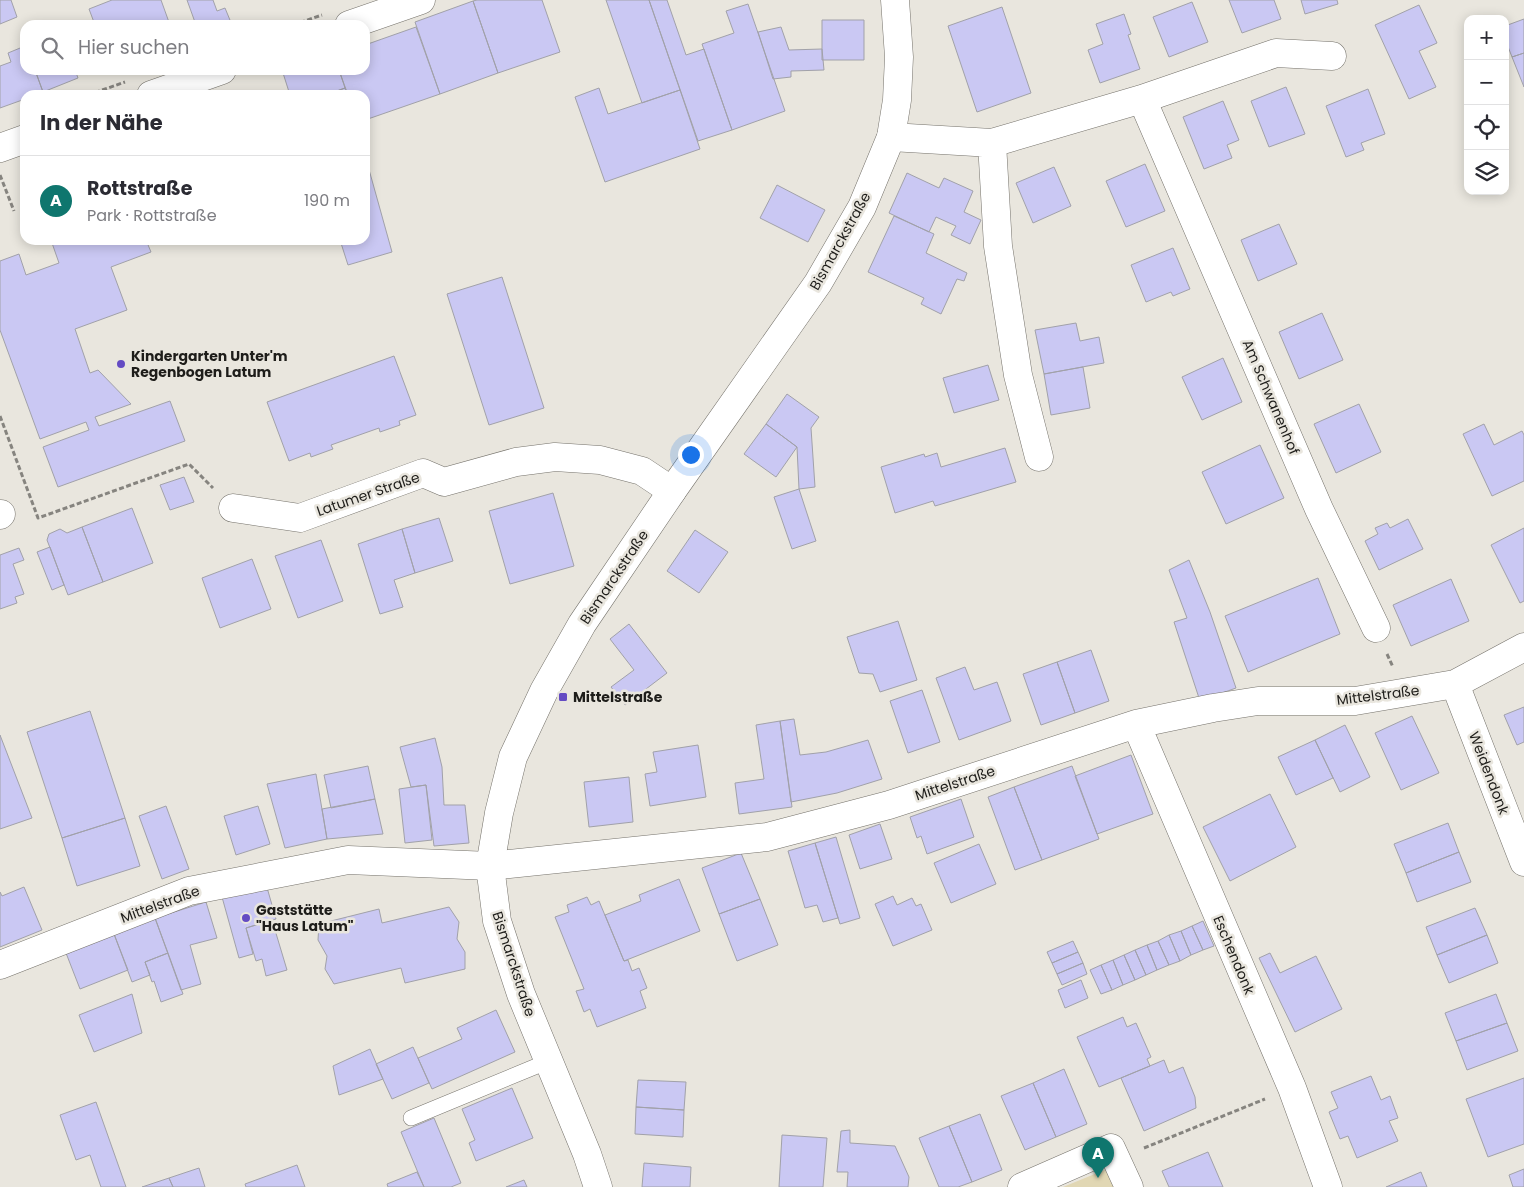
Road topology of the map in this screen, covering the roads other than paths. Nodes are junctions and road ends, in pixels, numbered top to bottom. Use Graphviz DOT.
graph roads {
  1 [pos="421,0"];
  2 [pos="895,0"];
  3 [pos="363,20"];
  4 [pos="1332,56"];
  5 [pos="208,75"];
  6 [pos="165,90"];
  7 [pos="1142,99"];
  8 [pos="891,137"];
  9 [pos="20,142"];
  10 [pos="992,143"];
  11 [pos="0,148"];
  12 [pos="1039,457"];
  13 [pos="672,491"];
  14 [pos="233,508"];
  15 [pos="1376,628"];
  16 [pos="1524,647"];
  17 [pos="1455,684"];
  18 [pos="1136,724"];
  19 [pos="1524,862"];
  20 [pos="490,866"];
  21 [pos="0,965"];
  22 [pos="549,1061"];
  23 [pos="411,1118"];
  24 [pos="598,1187"];
  25 [pos="1022,1187"];
  26 [pos="1128,1187"];
  27 [pos="1328,1187"];
  1 -- 3 [label="street"];
  2 -- 8 [label="street, Bismarckstraße"];
  4 -- 7 [label="street"];
  5 -- 6 [label="street"];
  7 -- 10 [label="street"];
  7 -- 15 [label="street, Am Schwanenhof"];
  8 -- 10 [label="street"];
  8 -- 13 [label="street, Bismarckstraße"];
  9 -- 11 [label="street"];
  10 -- 12 [label="street"];
  13 -- 14 [label="street, Latumer Straße"];
  13 -- 20 [label="street, Bismarckstraße"];
  16 -- 17 [label="street, Mittelstraße"];
  17 -- 18 [label="street, Mittelstraße"];
  17 -- 19 [label="street, Weidendonk"];
  18 -- 20 [label="street, Mittelstraße"];
  18 -- 27 [label="street, Eschendonk"];
  20 -- 21 [label="street, Mittelstraße"];
  20 -- 22 [label="street, Bismarckstraße"];
  22 -- 23 [label="lane"];
  22 -- 24 [label="street, Bismarckstraße"];
  25 -- 26 [label="street"];
}
